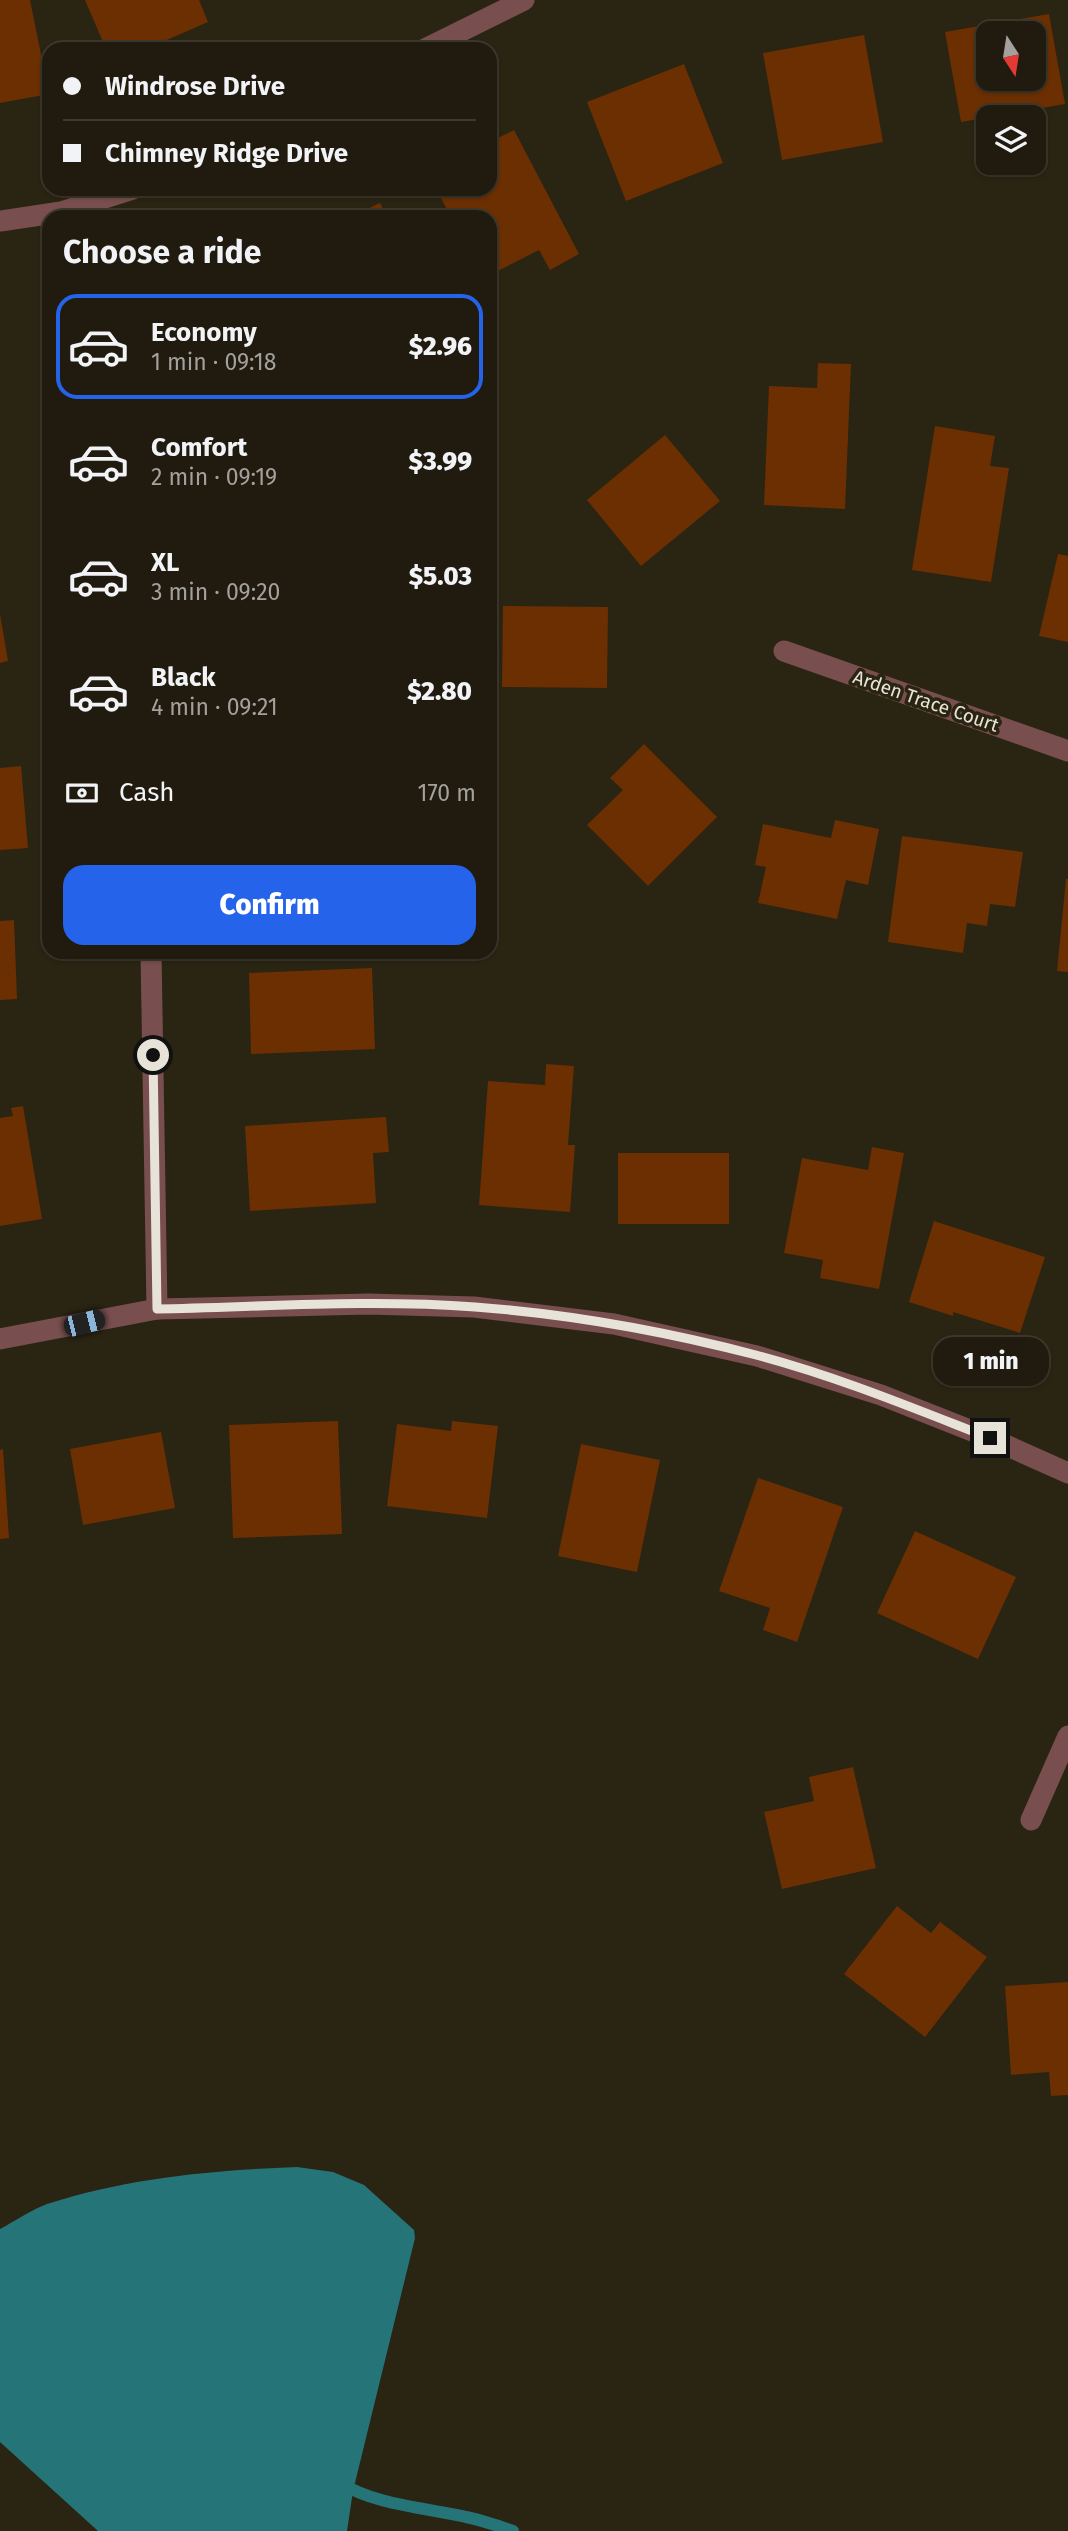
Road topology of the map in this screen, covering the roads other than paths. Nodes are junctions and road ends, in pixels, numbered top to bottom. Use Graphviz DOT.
graph roads {
  1 [pos="524,0"];
  2 [pos="439,42"];
  3 [pos="113,196"];
  4 [pos="73,210"];
  5 [pos="42,216"];
  6 [pos="0,221"];
  7 [pos="784,651"];
  8 [pos="1068,751"];
  9 [pos="151,959"];
  10 [pos="157,1309"];
  11 [pos="0,1339"];
  12 [pos="1068,1473"];
  13 [pos="1068,1736"];
  14 [pos="1031,1820"];
  1 -- 2 [label="street"];
  3 -- 4 [label="street"];
  5 -- 6 [label="street"];
  7 -- 8 [label="street, Arden Trace Court"];
  9 -- 10 [label="street"];
  10 -- 11 [label="street"];
  10 -- 12 [label="street"];
  13 -- 14 [label="street"];
}
